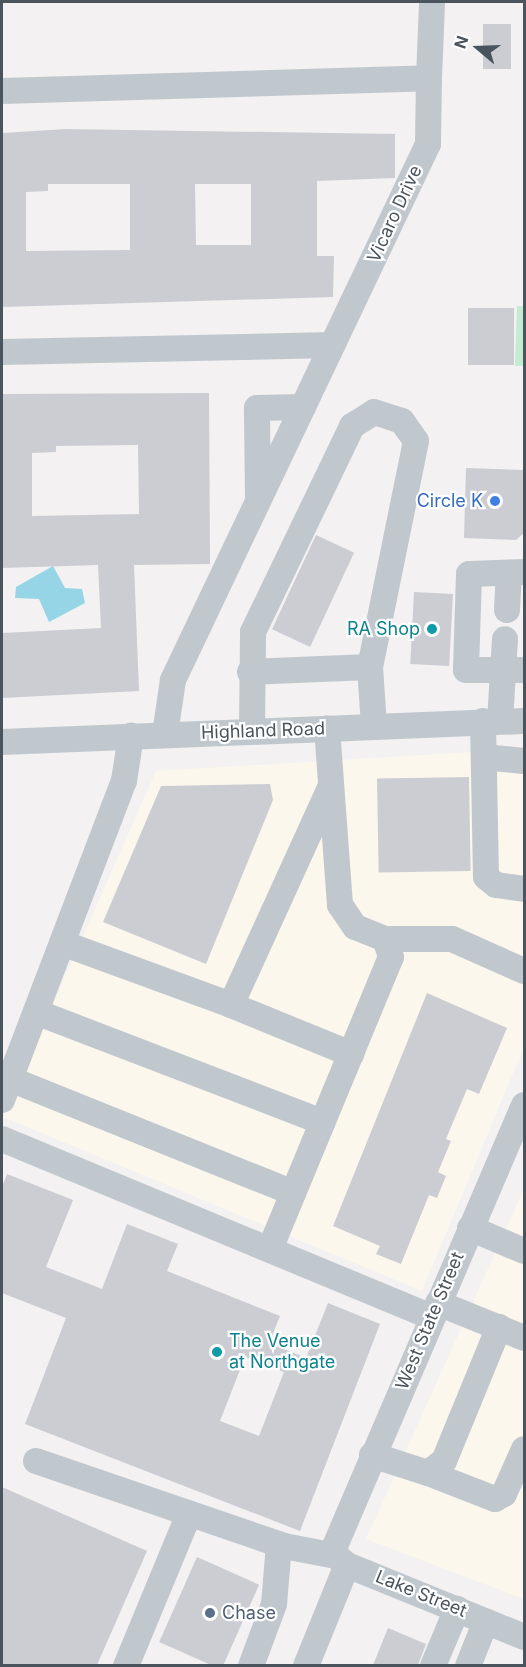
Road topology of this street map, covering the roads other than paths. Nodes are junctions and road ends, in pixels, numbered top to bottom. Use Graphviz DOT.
graph roads {
  1 [pos="432,2"];
  2 [pos="429,78"];
  3 [pos="2,91"];
  4 [pos="332,345"];
  5 [pos="2,352"];
  6 [pos="303,407"];
  7 [pos="258,501"];
  8 [pos="517,573"];
  9 [pos="507,610"];
  10 [pos="505,639"];
  11 [pos="370,667"];
  12 [pos="514,670"];
  13 [pos="250,672"];
  14 [pos="503,721"];
  15 [pos="374,726"];
  16 [pos="327,728"];
  17 [pos="252,731"];
  18 [pos="165,734"];
  19 [pos="131,736"];
  20 [pos="2,742"];
  21 [pos="484,757"];
  22 [pos="525,761"];
  23 [pos="331,786"];
  24 [pos="525,889"];
  25 [pos="385,939"];
  26 [pos="62,943"];
  27 [pos="525,970"];
  28 [pos="231,1005"];
  29 [pos="36,1011"];
  30 [pos="351,1054"];
  31 [pos="6,1090"];
  32 [pos="522,1119"];
  33 [pos="323,1122"];
  34 [pos="2,1139"];
  35 [pos="293,1193"];
  36 [pos="470,1228"];
  37 [pos="270,1249"];
  38 [pos="525,1251"];
  39 [pos="435,1310"];
  40 [pos="499,1327"];
  41 [pos="525,1338"];
  42 [pos="525,1449"];
  43 [pos="372,1455"];
  44 [pos="36,1461"];
  45 [pos="428,1473"];
  46 [pos="189,1514"];
  47 [pos="279,1545"];
  48 [pos="340,1553"];
  49 [pos="457,1609"];
  50 [pos="486,1621"];
  51 [pos="525,1637"];
  52 [pos="126,1665"];
  53 [pos="251,1665"];
  54 [pos="306,1665"];
  55 [pos="433,1665"];
  56 [pos="468,1665"];
  1 -- 2 [label="street, Vicaro Drive"];
  2 -- 3 [label="street"];
  2 -- 4 [label="street, Vicaro Drive"];
  4 -- 5 [label="street"];
  4 -- 6 [label="street, Vicaro Drive"];
  6 -- 7 [label="street, Vicaro Drive"];
  6 -- 7 [label="street"];
  7 -- 18 [label="street, Vicaro Drive"];
  8 -- 9 [label="street"];
  8 -- 12 [label="street"];
  10 -- 12 [label="street"];
  11 -- 13 [label="street"];
  11 -- 13 [label="street"];
  11 -- 15 [label="street"];
  12 -- 14 [label="street"];
  13 -- 17 [label="street"];
  14 -- 15 [label="street, Highland Road"];
  14 -- 21 [label="street"];
  15 -- 16 [label="street, Highland Road"];
  16 -- 17 [label="street, Highland Road"];
  16 -- 23 [label="street"];
  17 -- 18 [label="street, Highland Road"];
  18 -- 19 [label="street, Highland Road"];
  19 -- 20 [label="street, Highland Road"];
  19 -- 26 [label="street"];
  21 -- 22 [label="street"];
  21 -- 24 [label="street"];
  23 -- 25 [label="street"];
  23 -- 28 [label="street"];
  25 -- 27 [label="street"];
  25 -- 30 [label="street"];
  26 -- 28 [label="street"];
  26 -- 29 [label="street"];
  28 -- 30 [label="street"];
  29 -- 31 [label="street"];
  29 -- 33 [label="street"];
  30 -- 33 [label="street"];
  31 -- 35 [label="street"];
  32 -- 36 [label="street, West State Street"];
  33 -- 35 [label="street"];
  34 -- 37 [label="street"];
  35 -- 37 [label="street"];
  36 -- 38 [label="street"];
  36 -- 39 [label="street, West State Street"];
  37 -- 39 [label="street"];
  39 -- 40 [label="street"];
  39 -- 43 [label="street, West State Street"];
  40 -- 41 [label="street"];
  40 -- 45 [label="street"];
  42 -- 45 [label="street"];
  43 -- 45 [label="street"];
  43 -- 48 [label="street, West State Street"];
  44 -- 46 [label="street, Lake Street"];
  46 -- 47 [label="street, Lake Street"];
  46 -- 52 [label="street"];
  47 -- 48 [label="street, Lake Street"];
  47 -- 53 [label="street"];
  48 -- 49 [label="street, Lake Street"];
  48 -- 54 [label="street, West State Street"];
  49 -- 50 [label="street, Lake Street"];
  49 -- 55 [label="street"];
  50 -- 51 [label="street, Lake Street"];
  50 -- 56 [label="street"];
}
